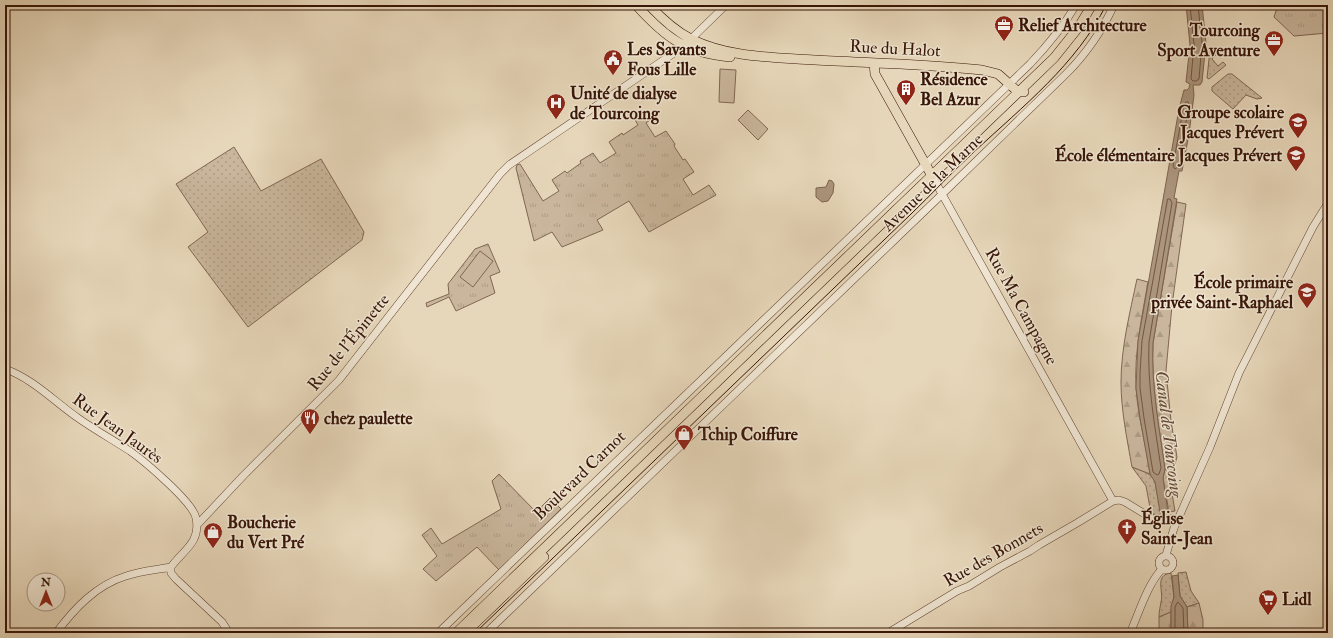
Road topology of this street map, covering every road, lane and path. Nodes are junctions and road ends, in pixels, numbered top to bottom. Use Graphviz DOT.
graph roads {
  1 [pos="636,5"];
  2 [pos="649,5"];
  3 [pos="726,5"];
  4 [pos="1076,5"];
  5 [pos="1092,5"];
  6 [pos="1098,5"];
  7 [pos="1114,5"];
  8 [pos="691,39"];
  9 [pos="683,45"];
  10 [pos="775,57"];
  11 [pos="874,63"];
  12 [pos="1009,83"];
  13 [pos="1023,92"];
  14 [pos="925,164"];
  15 [pos="933,179"];
  16 [pos="942,195"];
  17 [pos="1328,203"];
  18 [pos="742,340"];
  19 [pos="750,355"];
  20 [pos="5,369"];
  21 [pos="1113,501"];
  22 [pos="1177,521"];
  23 [pos="197,525"];
  24 [pos="1166,556"];
  25 [pos="171,567"];
  26 [pos="1162,569"];
  27 [pos="56,633"];
  28 [pos="229,633"];
  29 [pos="438,633"];
  30 [pos="456,633"];
  31 [pos="465,633"];
  32 [pos="486,633"];
  33 [pos="888,633"];
  34 [pos="1130,633"];
  1 -- 9 [label="main road, Rue du Halot"];
  2 -- 8 [label="main road, Rue du Halot"];
  3 -- 8 [label="street, Rue de l'Épinette"];
  4 -- 12 [label="street, Avenue de la Marne"];
  5 -- 13 [label="main road, Avenue de la Marne"];
  6 -- 13 [label="main road, Avenue de la Marne"];
  7 -- 16 [label="street, Avenue de la Marne"];
  8 -- 9 [label="street, Rue de l'Épinette"];
  8 -- 10 [label="main road, Rue du Halot"];
  9 -- 10 [label="main road, Rue du Halot"];
  9 -- 23 [label="street, Rue de l'Épinette"];
  10 -- 11 [label="main road, Rue du Halot"];
  11 -- 12 [label="main road, Rue du Halot"];
  11 -- 14 [label="main road, Rue Ma Campagne"];
  12 -- 13 [label="main road, Rue du Halot"];
  12 -- 14 [label="street, Avenue de la Marne"];
  13 -- 15 [label="main road, Avenue de la Marne"];
  14 -- 15 [label="main road, Rue Ma Campagne"];
  14 -- 18 [label="street, Avenue de la Marne"];
  15 -- 16 [label="street, Rue Ma Campagne"];
  15 -- 19 [label="main road, Avenue de la Marne"];
  16 -- 21 [label="street, Rue Ma Campagne"];
  16 -- 32 [label="street, Avenue de la Marne"];
  17 -- 22 [label="street"];
  18 -- 29 [label="street, Boulevard Carnot"];
  19 -- 30 [label="main road, Boulevard Carnot"];
  19 -- 31 [label="main road, Boulevard Carnot"];
  20 -- 23 [label="street, Rue Jean Jaurès"];
  21 -- 22 [label="street"];
  21 -- 33 [label="street, Rue des Bonnets"];
  22 -- 24 [label="street"];
  23 -- 25 [label="street"];
  24 -- 26 [label="street"];
  24 -- 26 [label="street"];
  25 -- 27 [label="street"];
  25 -- 28 [label="street"];
  26 -- 34 [label="street"];
}
